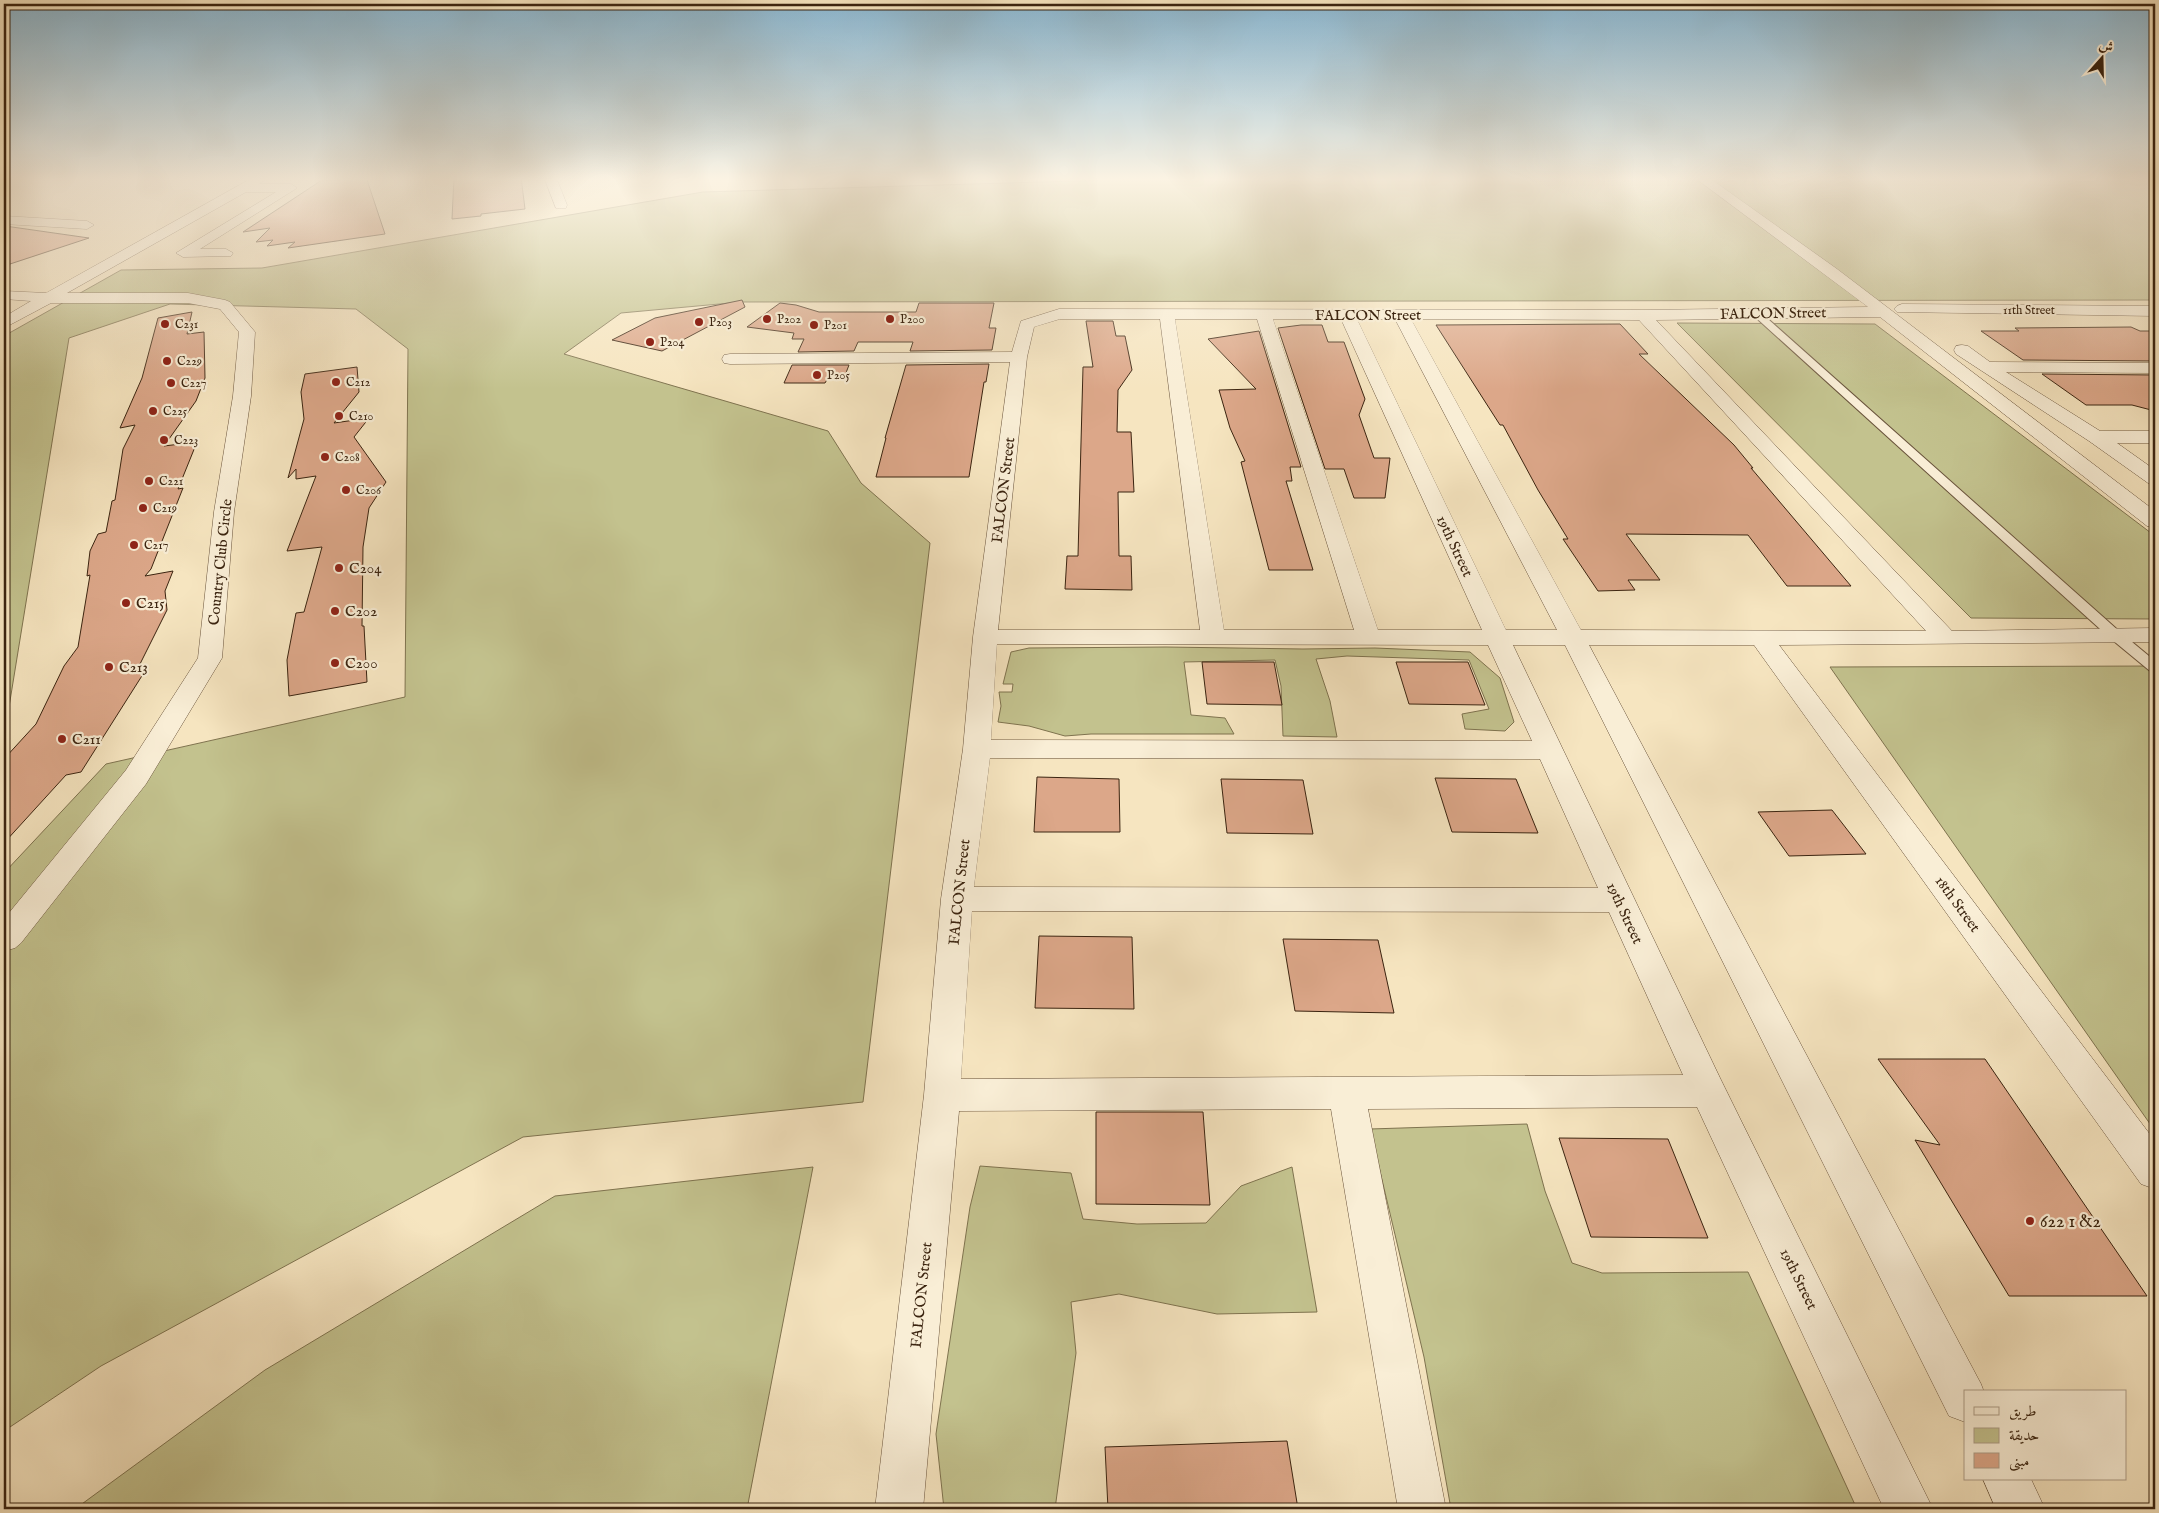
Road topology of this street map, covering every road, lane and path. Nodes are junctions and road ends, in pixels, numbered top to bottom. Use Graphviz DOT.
graph roads {
  1 [pos="118,248"];
  2 [pos="134,248"];
  3 [pos="192,248"];
  4 [pos="1798,248"];
  5 [pos="1812,248"];
  6 [pos="226,253"];
  7 [pos="4,295"];
  8 [pos="24,296"];
  9 [pos="48,298"];
  10 [pos="4,307"];
  11 [pos="2155,311"];
  12 [pos="1756,313"];
  13 [pos="1901,313"];
  14 [pos="1166,315"];
  15 [pos="1264,315"];
  16 [pos="1347,315"];
  17 [pos="1402,315"];
  18 [pos="1643,315"];
  19 [pos="2155,318"];
  20 [pos="4,323"];
  21 [pos="1018,358"];
  22 [pos="730,359"];
  23 [pos="1986,368"];
  24 [pos="2155,368"];
  25 [pos="2096,436"];
  26 [pos="2155,437"];
  27 [pos="2155,479"];
  28 [pos="2155,520"];
  29 [pos="2115,635"];
  30 [pos="2155,635"];
  31 [pos="985,636"];
  32 [pos="1212,637"];
  33 [pos="1368,637"];
  34 [pos="1498,637"];
  35 [pos="1573,637"];
  36 [pos="1761,638"];
  37 [pos="1946,638"];
  38 [pos="2155,668"];
  39 [pos="977,749"];
  40 [pos="1550,750"];
  41 [pos="957,899"];
  42 [pos="1619,900"];
  43 [pos="4,939"];
  44 [pos="1708,1091"];
  45 [pos="1347,1093"];
  46 [pos="942,1095"];
  47 [pos="2155,1171"];
  48 [pos="1964,1398"];
  49 [pos="2006,1480"];
  50 [pos="899,1509"];
  51 [pos="1422,1509"];
  52 [pos="1909,1509"];
  53 [pos="2021,1509"];
  1 -- 8 [label="street"];
  2 -- 9 [label="street"];
  3 -- 6 [label="street"];
  4 -- 13 [label="street"];
  5 -- 13 [label="street"];
  7 -- 8 [label="street, Country Club Circle"];
  8 -- 9 [label="street, Country Club Circle"];
  8 -- 10 [label="street"];
  9 -- 20 [label="street"];
  9 -- 43 [label="street, Country Club Circle"];
  11 -- 13 [label="street, 11th Street"];
  12 -- 13 [label="street, FALCON Street"];
  12 -- 18 [label="street, FALCON Street"];
  12 -- 29 [label="lane"];
  13 -- 19 [label="street"];
  13 -- 23 [label="street"];
  13 -- 28 [label="street"];
  14 -- 15 [label="street, FALCON Street"];
  14 -- 21 [label="street, FALCON Street"];
  14 -- 32 [label="street"];
  15 -- 16 [label="street, FALCON Street"];
  15 -- 33 [label="street"];
  16 -- 17 [label="street, FALCON Street"];
  16 -- 34 [label="street, 19th Street"];
  17 -- 18 [label="street, FALCON Street"];
  17 -- 35 [label="street"];
  18 -- 37 [label="street"];
  21 -- 22 [label="street"];
  21 -- 31 [label="street, FALCON Street"];
  23 -- 24 [label="street"];
  23 -- 25 [label="street"];
  25 -- 26 [label="street"];
  25 -- 27 [label="street"];
  29 -- 30 [label="street"];
  29 -- 37 [label="street"];
  29 -- 38 [label="lane"];
  31 -- 32 [label="street"];
  31 -- 39 [label="street, FALCON Street"];
  32 -- 33 [label="street"];
  33 -- 34 [label="street"];
  34 -- 35 [label="street"];
  34 -- 40 [label="street, 19th Street"];
  35 -- 36 [label="street"];
  35 -- 48 [label="street"];
  36 -- 37 [label="street"];
  36 -- 47 [label="street, 18th Street"];
  39 -- 40 [label="street"];
  39 -- 41 [label="street, FALCON Street"];
  40 -- 42 [label="street, 19th Street"];
  41 -- 42 [label="street"];
  41 -- 46 [label="street, FALCON Street"];
  42 -- 44 [label="street, 19th Street"];
  44 -- 45 [label="street"];
  44 -- 52 [label="street, 19th Street"];
  45 -- 46 [label="street"];
  45 -- 51 [label="street"];
  46 -- 50 [label="street, FALCON Street"];
  49 -- 53 [label="street"];
}
